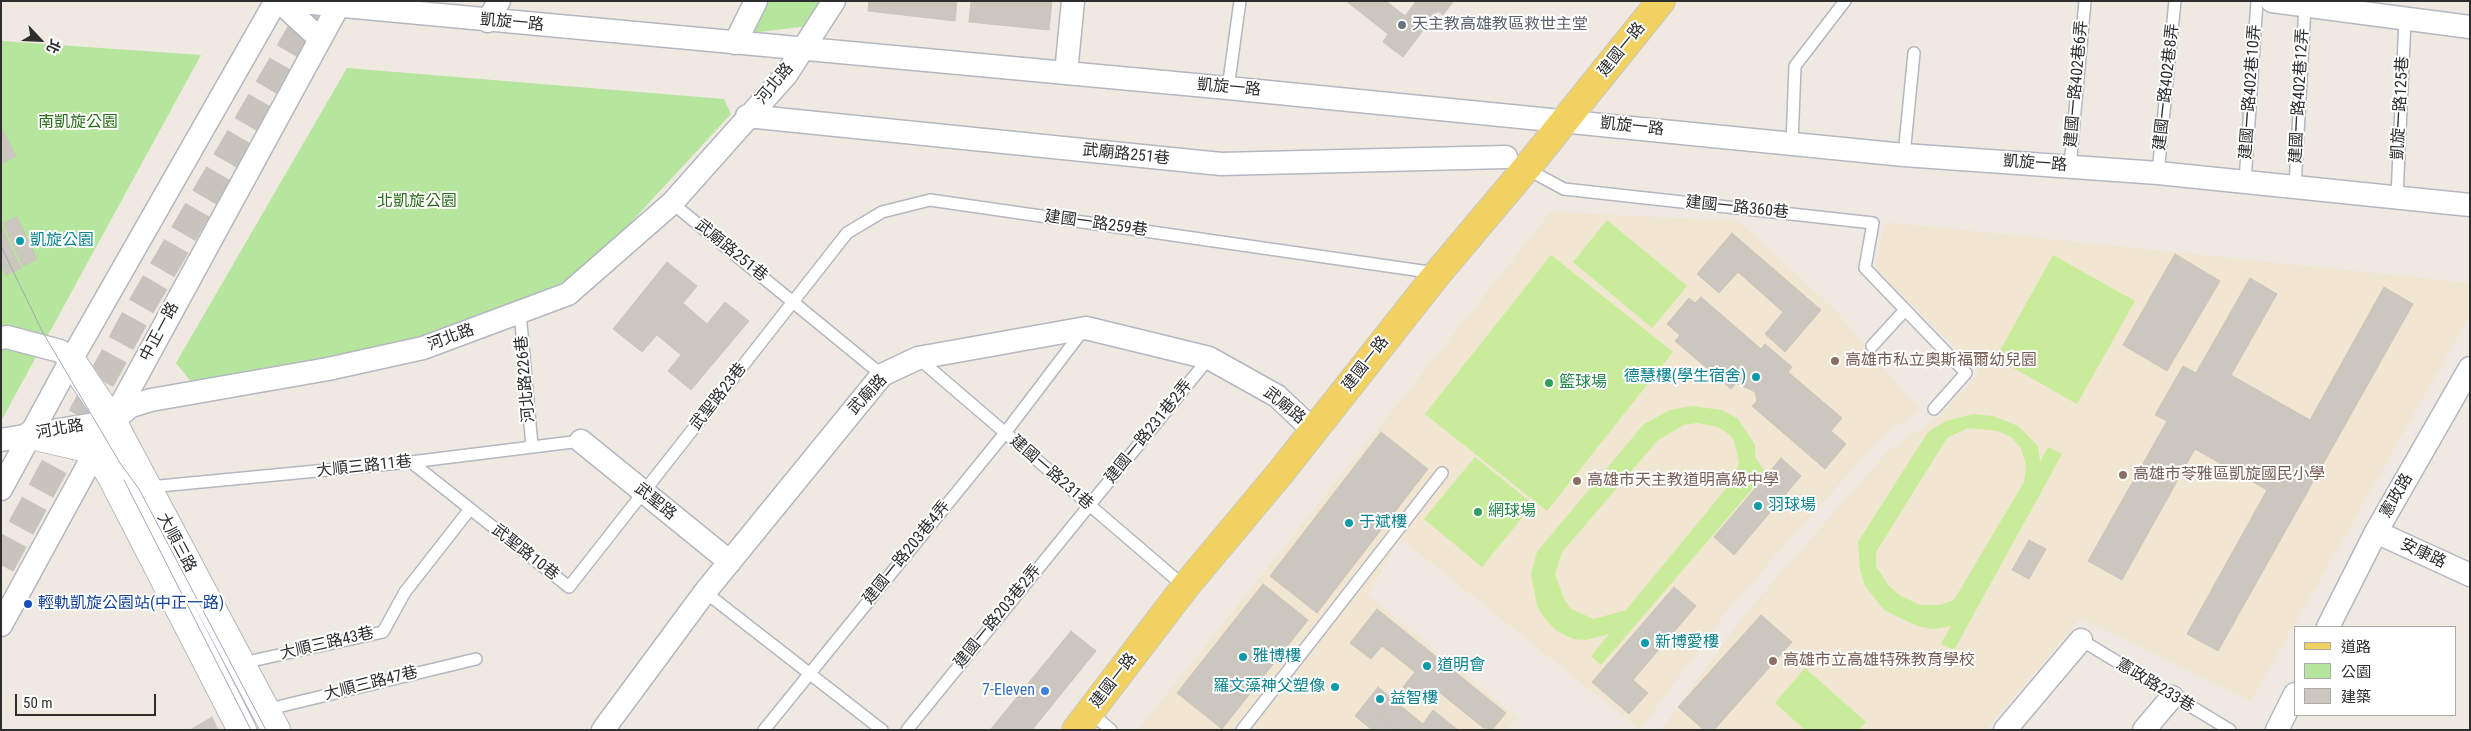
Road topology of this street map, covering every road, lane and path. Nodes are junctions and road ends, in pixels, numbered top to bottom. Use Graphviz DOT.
graph roads {
  1 [pos="278,1"];
  2 [pos="290,1"];
  3 [pos="499,1"];
  4 [pos="756,1"];
  5 [pos="834,1"];
  6 [pos="1073,1"];
  7 [pos="1240,1"];
  8 [pos="1661,1"];
  9 [pos="1845,1"];
  10 [pos="2085,1"];
  11 [pos="2175,1"];
  12 [pos="2257,1"];
  13 [pos="2274,1"];
  14 [pos="339,4"];
  15 [pos="2305,6"];
  16 [pos="2392,13"];
  17 [pos="488,21"];
  18 [pos="2470,27"];
  19 [pos="320,39"];
  20 [pos="735,43"];
  21 [pos="799,49"];
  22 [pos="1914,53"];
  23 [pos="1066,73"];
  24 [pos="1228,88"];
  25 [pos="747,116"];
  26 [pos="1564,120"];
  27 [pos="1792,144"];
  28 [pos="1904,155"];
  29 [pos="1516,163"];
  30 [pos="2070,167"];
  31 [pos="2158,173"];
  32 [pos="2245,182"];
  33 [pos="2295,187"];
  34 [pos="2397,197"];
  35 [pos="672,203"];
  36 [pos="2470,205"];
  37 [pos="1438,273"];
  38 [pos="794,302"];
  39 [pos="1905,310"];
  40 [pos="520,312"];
  41 [pos="1086,328"];
  42 [pos="1,338"];
  43 [pos="1872,346"];
  44 [pos="918,358"];
  45 [pos="1209,358"];
  46 [pos="71,360"];
  47 [pos="2470,368"];
  48 [pos="882,375"];
  49 [pos="2463,394"];
  50 [pos="1934,409"];
  51 [pos="112,420"];
  52 [pos="1313,430"];
  53 [pos="1005,433"];
  54 [pos="31,435"];
  55 [pos="1,440"];
  56 [pos="581,441"];
  57 [pos="532,446"];
  58 [pos="96,450"];
  59 [pos="411,462"];
  60 [pos="1442,473"];
  61 [pos="147,487"];
  62 [pos="1,489"];
  63 [pos="644,493"];
  64 [pos="1089,505"];
  65 [pos="470,509"];
  66 [pos="2376,532"];
  67 [pos="730,562"];
  68 [pos="2470,575"];
  69 [pos="1185,587"];
  70 [pos="705,592"];
  71 [pos="1,625"];
  72 [pos="2329,626"];
  73 [pos="2081,640"];
  74 [pos="476,659"];
  75 [pos="242,666"];
  76 [pos="809,673"];
  77 [pos="2294,696"];
  78 [pos="2172,697"];
  79 [pos="271,720"];
  80 [pos="1083,721"];
  81 [pos="242,730"];
  82 [pos="603,730"];
  83 [pos="764,730"];
  84 [pos="882,730"];
  85 [pos="907,730"];
  86 [pos="1111,730"];
  87 [pos="1242,730"];
  88 [pos="2005,730"];
  89 [pos="2144,730"];
  90 [pos="2230,730"];
  91 [pos="2277,730"];
  1 -- 19 [label="street"];
  1 -- 46 [label="street"];
  2 -- 14 [label="street, 凱旋一路"];
  3 -- 17 [label="street"];
  4 -- 20 [label="street"];
  5 -- 21 [label="street, 河北路"];
  6 -- 23 [label="street"];
  7 -- 24 [label="lane"];
  8 -- 26 [label="main road, 建國一路"];
  9 -- 27 [label="lane"];
  10 -- 30 [label="lane, 建國一路402巷6弄"];
  11 -- 31 [label="lane, 建國一路402巷8弄"];
  12 -- 32 [label="lane, 建國一路402巷10弄"];
  13 -- 15 [label="street"];
  14 -- 17 [label="street, 凱旋一路"];
  14 -- 19 [label="street, 中正一路"];
  15 -- 16 [label="street"];
  15 -- 33 [label="lane, 建國一路402巷12弄"];
  16 -- 18 [label="street"];
  16 -- 34 [label="lane, 凱旋一路125巷"];
  17 -- 20 [label="street, 凱旋一路"];
  19 -- 51 [label="street, 中正一路"];
  20 -- 21 [label="street, 凱旋一路"];
  21 -- 23 [label="street, 凱旋一路"];
  21 -- 25 [label="street, 河北路"];
  22 -- 28 [label="lane"];
  23 -- 24 [label="street, 凱旋一路"];
  24 -- 26 [label="street, 凱旋一路"];
  25 -- 29 [label="street, 武廟路251巷"];
  25 -- 35 [label="street, 河北路"];
  26 -- 27 [label="street, 凱旋一路"];
  26 -- 29 [label="main road, 建國一路"];
  27 -- 28 [label="street, 凱旋一路"];
  28 -- 30 [label="street, 凱旋一路"];
  29 -- 37 [label="main road, 建國一路"];
  29 -- 39 [label="lane, 建國一路360巷"];
  30 -- 31 [label="street, 凱旋一路"];
  31 -- 32 [label="street, 凱旋一路"];
  32 -- 33 [label="street, 凱旋一路"];
  33 -- 34 [label="street, 凱旋一路"];
  34 -- 36 [label="street, 凱旋一路"];
  35 -- 38 [label="lane, 武廟路251巷"];
  35 -- 40 [label="street, 河北路"];
  37 -- 38 [label="lane, 建國一路259巷"];
  37 -- 52 [label="main road, 建國一路"];
  38 -- 48 [label="lane, 武廟路251巷"];
  38 -- 63 [label="lane, 武聖路23巷"];
  39 -- 43 [label="lane"];
  39 -- 50 [label="lane, 建國一路360巷"];
  40 -- 51 [label="street, 河北路"];
  40 -- 57 [label="lane, 河北路226巷"];
  41 -- 44 [label="street, 武廟路"];
  41 -- 45 [label="street, 武廟路"];
  41 -- 53 [label="lane, 建國一路203巷4弄"];
  42 -- 46 [label="street"];
  44 -- 48 [label="street, 武廟路"];
  44 -- 53 [label="lane, 建國一路231巷"];
  45 -- 52 [label="street, 武廟路"];
  45 -- 64 [label="lane, 建國一路231巷2弄"];
  46 -- 51 [label="street, 大順三路"];
  46 -- 54 [label="street"];
  47 -- 49 [label="street, 憲政路"];
  48 -- 67 [label="street, 武廟路"];
  49 -- 66 [label="street, 憲政路"];
  51 -- 54 [label="street, 河北路"];
  51 -- 58 [label="street, 中正一路"];
  51 -- 61 [label="street, 大順三路"];
  52 -- 69 [label="main road, 建國一路"];
  53 -- 64 [label="lane, 建國一路231巷"];
  53 -- 76 [label="lane, 建國一路203巷4弄"];
  54 -- 55 [label="street, 河北路"];
  54 -- 58 [label="street"];
  54 -- 62 [label="street"];
  56 -- 57 [label="lane, 大順三路11巷"];
  56 -- 63 [label="street, 武聖路"];
  57 -- 59 [label="lane, 大順三路11巷"];
  58 -- 71 [label="street, 中正一路"];
  58 -- 81 [label="street, 大順三路"];
  59 -- 61 [label="lane, 大順三路11巷"];
  59 -- 65 [label="lane, 武聖路10巷"];
  60 -- 87 [label="lane"];
  61 -- 75 [label="street, 大順三路"];
  63 -- 65 [label="lane, 武聖路10巷"];
  63 -- 67 [label="street, 武聖路"];
  64 -- 69 [label="lane, 建國一路231巷"];
  64 -- 85 [label="lane, 建國一路203巷2弄"];
  65 -- 75 [label="lane, 大順三路43巷"];
  66 -- 68 [label="street, 安康路"];
  66 -- 72 [label="street, 憲政路"];
  67 -- 70 [label="street, 武廟路"];
  69 -- 80 [label="main road, 建國一路"];
  70 -- 76 [label="lane"];
  70 -- 82 [label="street, 武廟路"];
  73 -- 78 [label="lane, 憲政路233巷"];
  73 -- 88 [label="street"];
  74 -- 79 [label="lane, 大順三路47巷"];
  75 -- 79 [label="street, 大順三路"];
  76 -- 83 [label="lane, 建國一路203巷4弄"];
  76 -- 84 [label="lane"];
  77 -- 91 [label="street"];
  78 -- 89 [label="street"];
  78 -- 90 [label="lane, 憲政路233巷"];
  80 -- 86 [label="lane"];
}
